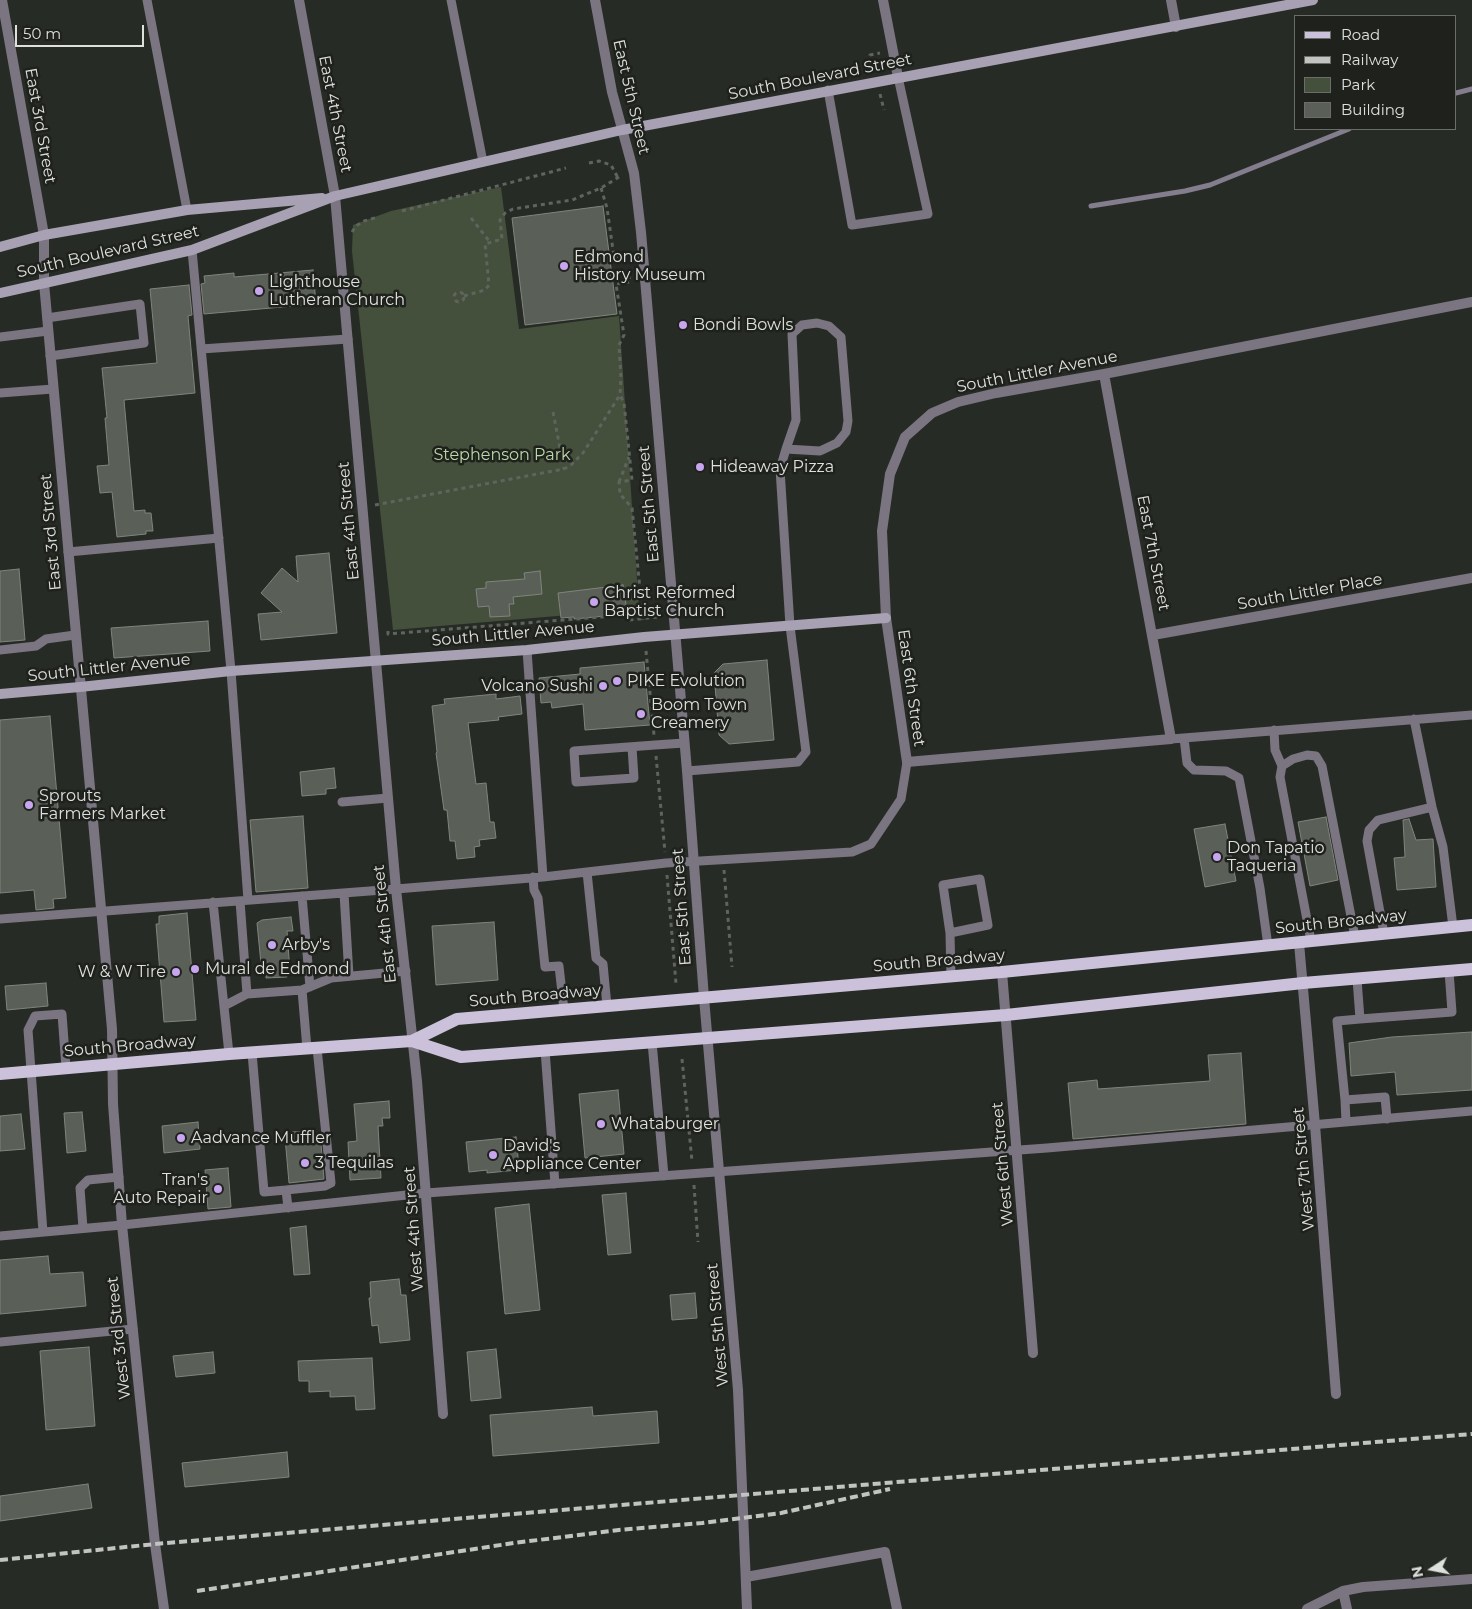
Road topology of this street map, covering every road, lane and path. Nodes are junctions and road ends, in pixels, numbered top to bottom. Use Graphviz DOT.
graph roads {
  1 [pos="2,0"];
  2 [pos="147,0"];
  3 [pos="298,0"];
  4 [pos="450,0"];
  5 [pos="595,0"];
  6 [pos="883,0"];
  7 [pos="1170,0"];
  8 [pos="1313,0"];
  9 [pos="1176,27"];
  10 [pos="898,77"];
  11 [pos="828,90"];
  12 [pos="622,130"];
  13 [pos="483,162"];
  14 [pos="589,163"];
  15 [pos="566,168"];
  16 [pos="601,188"];
  17 [pos="335,196"];
  18 [pos="188,210"];
  19 [pos="402,211"];
  20 [pos="471,218"];
  21 [pos="44,235"];
  22 [pos="490,242"];
  23 [pos="0,247"];
  24 [pos="192,250"];
  25 [pos="629,264"];
  26 [pos="629,273"];
  27 [pos="44,283"];
  28 [pos="0,293"];
  29 [pos="464,296"];
  30 [pos="1472,302"];
  31 [pos="47,318"];
  32 [pos="48,331"];
  33 [pos="0,337"];
  34 [pos="348,339"];
  35 [pos="201,350"];
  36 [pos="50,356"];
  37 [pos="1104,374"];
  38 [pos="53,389"];
  39 [pos="0,393"];
  40 [pos="620,394"];
  41 [pos="553,412"];
  42 [pos="786,449"];
  43 [pos="629,456"];
  44 [pos="564,469"];
  45 [pos="619,482"];
  46 [pos="372,506"];
  47 [pos="219,538"];
  48 [pos="68,552"];
  49 [pos="1472,578"];
  50 [pos="641,598"];
  51 [pos="628,599"];
  52 [pos="657,617"];
  53 [pos="886,618"];
  54 [pos="643,619"];
  55 [pos="643,625"];
  56 [pos="790,626"];
  57 [pos="388,634"];
  58 [pos="75,635"];
  59 [pos="676,635"];
  60 [pos="1153,635"];
  61 [pos="0,650"];
  62 [pos="528,650"];
  63 [pos="646,651"];
  64 [pos="376,660"];
  65 [pos="231,671"];
  66 [pos="80,687"];
  67 [pos="0,694"];
  68 [pos="1472,715"];
  69 [pos="1414,719"];
  70 [pos="1274,730"];
  71 [pos="1184,738"];
  72 [pos="1171,739"];
  73 [pos="684,743"];
  74 [pos="655,745"];
  75 [pos="632,747"];
  76 [pos="907,762"];
  77 [pos="1282,766"];
  78 [pos="687,771"];
  79 [pos="388,798"];
  80 [pos="342,802"];
  81 [pos="1432,807"];
  82 [pos="694,862"];
  83 [pos="666,863"];
  84 [pos="587,872"];
  85 [pos="532,877"];
  86 [pos="542,877"];
  87 [pos="724,879"];
  88 [pos="396,889"];
  89 [pos="344,893"];
  90 [pos="302,896"];
  91 [pos="244,900"];
  92 [pos="213,902"];
  93 [pos="102,912"];
  94 [pos="0,920"];
  95 [pos="1472,925"];
  96 [pos="1453,927"];
  97 [pos="950,933"];
  98 [pos="1384,934"];
  99 [pos="1355,937"];
  100 [pos="1305,942"];
  101 [pos="1268,946"];
  102 [pos="732,967"];
  103 [pos="1472,969"];
  104 [pos="406,971"];
  105 [pos="1449,971"];
  106 [pos="1002,972"];
  107 [pos="349,976"];
  108 [pos="951,977"];
  109 [pos="1357,979"];
  110 [pos="1303,983"];
  111 [pos="676,984"];
  112 [pos="306,989"];
  113 [pos="247,994"];
  114 [pos="704,998"];
  115 [pos="224,1006"];
  116 [pos="607,1006"];
  117 [pos="564,1010"];
  118 [pos="1006,1015"];
  119 [pos="1360,1019"];
  120 [pos="708,1038"];
  121 [pos="412,1041"];
  122 [pos="652,1042"];
  123 [pos="312,1049"];
  124 [pos="545,1050"];
  125 [pos="252,1053"];
  126 [pos="229,1054"];
  127 [pos="682,1058"];
  128 [pos="112,1064"];
  129 [pos="66,1068"];
  130 [pos="32,1072"];
  131 [pos="0,1074"];
  132 [pos="1344,1100"];
  133 [pos="1472,1111"];
  134 [pos="1387,1119"];
  135 [pos="1346,1122"];
  136 [pos="1315,1125"];
  137 [pos="1017,1150"];
  138 [pos="720,1172"];
  139 [pos="693,1174"];
  140 [pos="664,1176"];
  141 [pos="119,1177"];
  142 [pos="555,1184"];
  143 [pos="286,1190"];
  144 [pos="426,1193"];
  145 [pos="288,1208"];
  146 [pos="122,1225"];
  147 [pos="83,1228"];
  148 [pos="44,1232"];
  149 [pos="0,1236"];
  150 [pos="698,1242"];
  151 [pos="133,1329"];
  152 [pos="0,1342"];
  153 [pos="1033,1352"];
  154 [pos="1336,1394"];
  155 [pos="443,1414"];
  156 [pos="746,1577"];
  157 [pos="1472,1578"];
  158 [pos="1343,1592"];
  159 [pos="164,1609"];
  160 [pos="747,1609"];
  161 [pos="897,1609"];
  162 [pos="1307,1609"];
  163 [pos="1347,1609"];
  1 -- 21 [label="street, East 3rd Street"];
  2 -- 18 [label="lane"];
  3 -- 17 [label="street, East 4th Street"];
  4 -- 13 [label="lane"];
  5 -- 12 [label="street, East 5th Street"];
  6 -- 10 [label="street"];
  7 -- 9 [label="street"];
  8 -- 9 [label="main road, South Boulevard Street"];
  9 -- 10 [label="main road, South Boulevard Street"];
  10 -- 11 [label="main road, South Boulevard Street"];
  10 -- 11 [label="lane"];
  11 -- 12 [label="main road, South Boulevard Street"];
  12 -- 13 [label="main road, South Boulevard Street"];
  12 -- 59 [label="street, East 5th Street"];
  13 -- 17 [label="main road, South Boulevard Street"];
  14 -- 16 [label="path"];
  15 -- 19 [label="path"];
  16 -- 22 [label="path"];
  16 -- 25 [label="path"];
  17 -- 18 [label="main road, South Boulevard Street"];
  17 -- 24 [label="main road, South Boulevard Street"];
  17 -- 34 [label="street, East 4th Street"];
  18 -- 21 [label="main road, South Boulevard Street"];
  20 -- 22 [label="path"];
  21 -- 23 [label="main road, South Boulevard Street"];
  21 -- 27 [label="street, East 3rd Street"];
  22 -- 29 [label="path"];
  24 -- 27 [label="main road, South Boulevard Street"];
  24 -- 35 [label="lane"];
  26 -- 40 [label="path"];
  27 -- 28 [label="main road, South Boulevard Street"];
  27 -- 31 [label="street, East 3rd Street"];
  30 -- 37 [label="street, South Littler Avenue"];
  31 -- 32 [label="street, East 3rd Street"];
  31 -- 36 [label="lane"];
  32 -- 33 [label="lane"];
  32 -- 36 [label="street, East 3rd Street"];
  34 -- 35 [label="lane"];
  34 -- 64 [label="street, East 4th Street"];
  35 -- 47 [label="lane"];
  36 -- 38 [label="street, East 3rd Street"];
  37 -- 53 [label="street, South Littler Avenue"];
  37 -- 60 [label="street, East 7th Street"];
  38 -- 39 [label="lane"];
  38 -- 48 [label="street, East 3rd Street"];
  40 -- 43 [label="path"];
  40 -- 44 [label="path"];
  41 -- 44 [label="path"];
  42 -- 42 [label="lane"];
  42 -- 56 [label="lane"];
  43 -- 45 [label="path"];
  43 -- 45 [label="path"];
  44 -- 46 [label="path"];
  45 -- 50 [label="path"];
  47 -- 48 [label="lane"];
  47 -- 65 [label="lane"];
  48 -- 58 [label="street, East 3rd Street"];
  49 -- 60 [label="street, South Littler Place"];
  50 -- 51 [label="path"];
  50 -- 54 [label="path"];
  52 -- 54 [label="path"];
  53 -- 56 [label="main road, South Littler Avenue"];
  53 -- 76 [label="street, East 6th Street"];
  54 -- 55 [label="path"];
  54 -- 57 [label="path"];
  56 -- 59 [label="main road, South Littler Avenue"];
  56 -- 78 [label="lane"];
  58 -- 61 [label="lane"];
  58 -- 66 [label="street, East 3rd Street"];
  59 -- 62 [label="main road, South Littler Avenue"];
  59 -- 73 [label="street, East 5th Street"];
  60 -- 72 [label="street, East 7th Street"];
  62 -- 64 [label="main road, South Littler Avenue"];
  62 -- 86 [label="lane"];
  63 -- 74 [label="path, East 5th Street"];
  64 -- 65 [label="main road, South Littler Avenue"];
  64 -- 79 [label="street, East 4th Street"];
  65 -- 66 [label="main road, South Littler Avenue"];
  65 -- 91 [label="lane"];
  66 -- 67 [label="main road, South Littler Avenue"];
  66 -- 93 [label="street, East 3rd Street"];
  68 -- 69 [label="lane"];
  69 -- 70 [label="lane"];
  69 -- 81 [label="lane"];
  70 -- 71 [label="lane"];
  70 -- 77 [label="lane"];
  71 -- 72 [label="lane"];
  71 -- 101 [label="lane"];
  72 -- 76 [label="street"];
  73 -- 74 [label="lane"];
  73 -- 78 [label="street, East 5th Street"];
  74 -- 75 [label="lane"];
  74 -- 83 [label="path, East 5th Street"];
  75 -- 75 [label="lane"];
  76 -- 82 [label="lane"];
  77 -- 99 [label="lane"];
  77 -- 100 [label="lane"];
  78 -- 82 [label="street, East 5th Street"];
  79 -- 80 [label="lane"];
  79 -- 88 [label="street, East 4th Street"];
  81 -- 96 [label="lane"];
  81 -- 98 [label="lane"];
  82 -- 83 [label="lane"];
  82 -- 114 [label="street, East 5th Street"];
  83 -- 84 [label="lane"];
  83 -- 111 [label="path, East 5th Street"];
  84 -- 86 [label="lane"];
  84 -- 116 [label="lane"];
  85 -- 86 [label="lane"];
  85 -- 88 [label="lane"];
  85 -- 117 [label="lane"];
  87 -- 102 [label="path"];
  88 -- 89 [label="lane"];
  88 -- 104 [label="street, East 4th Street"];
  89 -- 90 [label="lane"];
  89 -- 107 [label="lane"];
  90 -- 91 [label="lane"];
  90 -- 112 [label="lane"];
  91 -- 92 [label="lane"];
  91 -- 113 [label="lane"];
  92 -- 93 [label="lane"];
  92 -- 115 [label="lane"];
  93 -- 94 [label="lane"];
  93 -- 128 [label="street, East 3rd Street"];
  95 -- 96 [label="main road, South Broadway"];
  96 -- 98 [label="main road, South Broadway"];
  97 -- 97 [label="lane"];
  97 -- 108 [label="lane"];
  98 -- 99 [label="main road, South Broadway"];
  99 -- 100 [label="main road, South Broadway"];
  100 -- 101 [label="main road, South Broadway"];
  100 -- 110 [label="street, West 7th Street"];
  101 -- 106 [label="main road, South Broadway"];
  103 -- 105 [label="main road, South Broadway"];
  104 -- 107 [label="lane"];
  104 -- 121 [label="street, East 4th Street"];
  105 -- 109 [label="main road, South Broadway"];
  105 -- 119 [label="lane"];
  106 -- 108 [label="main road, South Broadway"];
  106 -- 118 [label="street, West 6th Street"];
  107 -- 112 [label="lane"];
  108 -- 114 [label="main road, South Broadway"];
  109 -- 110 [label="main road, South Broadway"];
  109 -- 119 [label="lane"];
  110 -- 118 [label="main road, South Broadway"];
  110 -- 136 [label="street, West 7th Street"];
  112 -- 113 [label="lane"];
  112 -- 123 [label="lane"];
  113 -- 115 [label="lane"];
  114 -- 116 [label="main road, South Broadway"];
  114 -- 120 [label="street, East 5th Street"];
  115 -- 126 [label="lane"];
  116 -- 117 [label="main road, South Broadway"];
  117 -- 121 [label="main road, South Broadway"];
  118 -- 120 [label="main road, South Broadway"];
  118 -- 137 [label="street, West 6th Street"];
  119 -- 132 [label="lane"];
  120 -- 122 [label="main road, South Broadway"];
  120 -- 138 [label="street, West 5th Street"];
  121 -- 123 [label="main road, South Broadway"];
  121 -- 124 [label="main road, South Broadway"];
  121 -- 144 [label="street, West 4th Street"];
  122 -- 124 [label="main road, South Broadway"];
  122 -- 140 [label="lane"];
  123 -- 125 [label="main road, South Broadway"];
  123 -- 143 [label="lane"];
  124 -- 142 [label="lane"];
  125 -- 126 [label="main road, South Broadway"];
  125 -- 143 [label="lane"];
  126 -- 128 [label="main road, South Broadway"];
  127 -- 139 [label="path, West 5th Street"];
  128 -- 129 [label="main road, South Broadway"];
  128 -- 141 [label="street, West 3rd Street"];
  129 -- 130 [label="main road, South Broadway"];
  129 -- 130 [label="lane"];
  130 -- 131 [label="main road, South Broadway"];
  130 -- 148 [label="lane"];
  132 -- 134 [label="lane"];
  132 -- 135 [label="lane"];
  133 -- 134 [label="lane"];
  134 -- 135 [label="lane"];
  135 -- 136 [label="lane"];
  136 -- 137 [label="lane"];
  136 -- 154 [label="street, West 7th Street"];
  137 -- 138 [label="lane"];
  137 -- 153 [label="street, West 6th Street"];
  138 -- 139 [label="lane"];
  138 -- 156 [label="street, West 5th Street"];
  139 -- 140 [label="lane"];
  139 -- 150 [label="path, West 5th Street"];
  140 -- 142 [label="lane"];
  141 -- 146 [label="street, West 3rd Street"];
  141 -- 147 [label="lane"];
  142 -- 144 [label="lane"];
  143 -- 145 [label="lane"];
  144 -- 145 [label="lane"];
  144 -- 155 [label="street, West 4th Street"];
  145 -- 146 [label="lane"];
  146 -- 147 [label="lane"];
  146 -- 151 [label="street, West 3rd Street"];
  147 -- 148 [label="lane"];
  148 -- 149 [label="lane"];
  151 -- 152 [label="lane"];
  151 -- 159 [label="street, West 3rd Street"];
  156 -- 160 [label="street, West 5th Street"];
  156 -- 161 [label="street"];
  157 -- 158 [label="street"];
  158 -- 162 [label="street"];
  158 -- 163 [label="street"];
}
